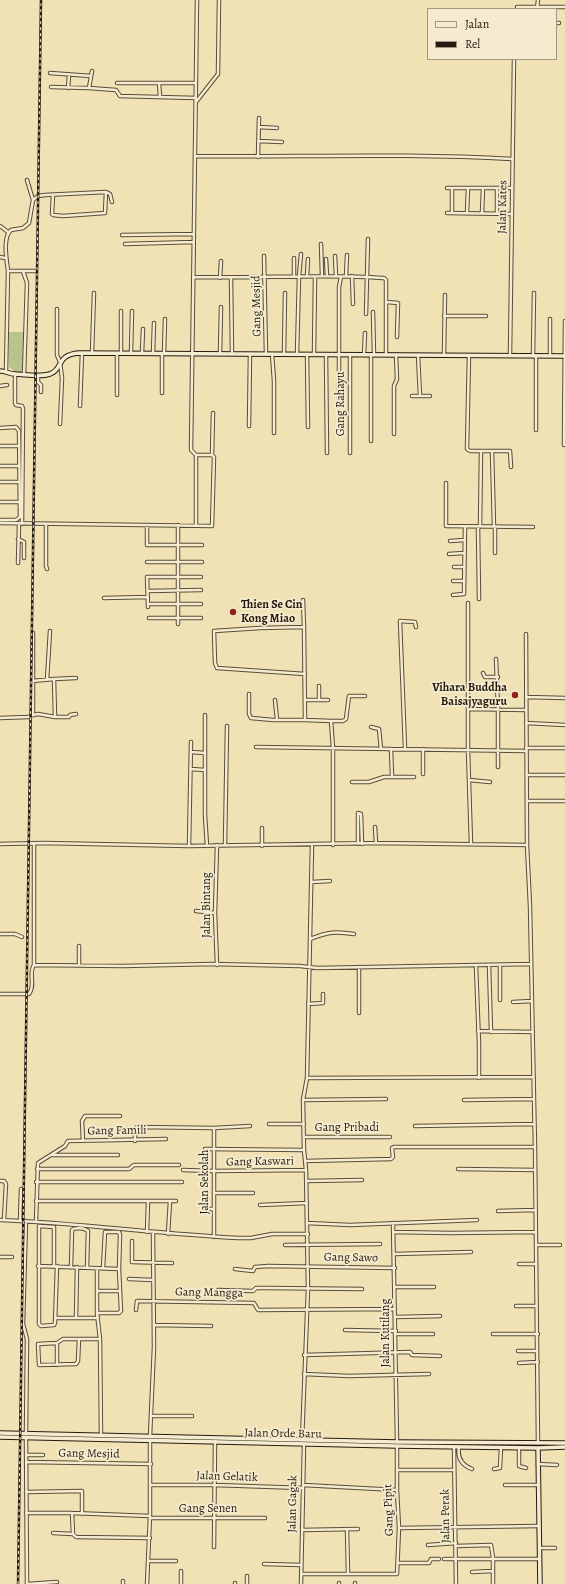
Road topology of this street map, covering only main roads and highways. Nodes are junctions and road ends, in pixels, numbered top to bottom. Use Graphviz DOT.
graph roads {
  1 [pos="565,356"];
  2 [pos="0,371"];
  3 [pos="0,1433"];
  4 [pos="26,1436"];
  5 [pos="0,1437"];
  6 [pos="565,1443"];
  7 [pos="397,1444"];
  8 [pos="492,1445"];
  9 [pos="538,1446"];
  10 [pos="565,1447"];
  11 [pos="540,1584"];
  1 -- 2 [label="main road"];
  3 -- 4 [label="main road, Jalan Orde Baru"];
  4 -- 5 [label="main road, Jalan Orde Baru"];
  4 -- 7 [label="main road, Jalan Orde Baru"];
  6 -- 9 [label="main road, Jalan Orde Baru"];
  7 -- 8 [label="main road, Jalan Orde Baru"];
  7 -- 8 [label="main road, Jalan Orde Baru"];
  8 -- 9 [label="main road, Jalan Orde Baru"];
  8 -- 9 [label="main road, Jalan Orde Baru"];
  9 -- 10 [label="main road, Jalan Orde Baru"];
  9 -- 11 [label="main road"];
}
